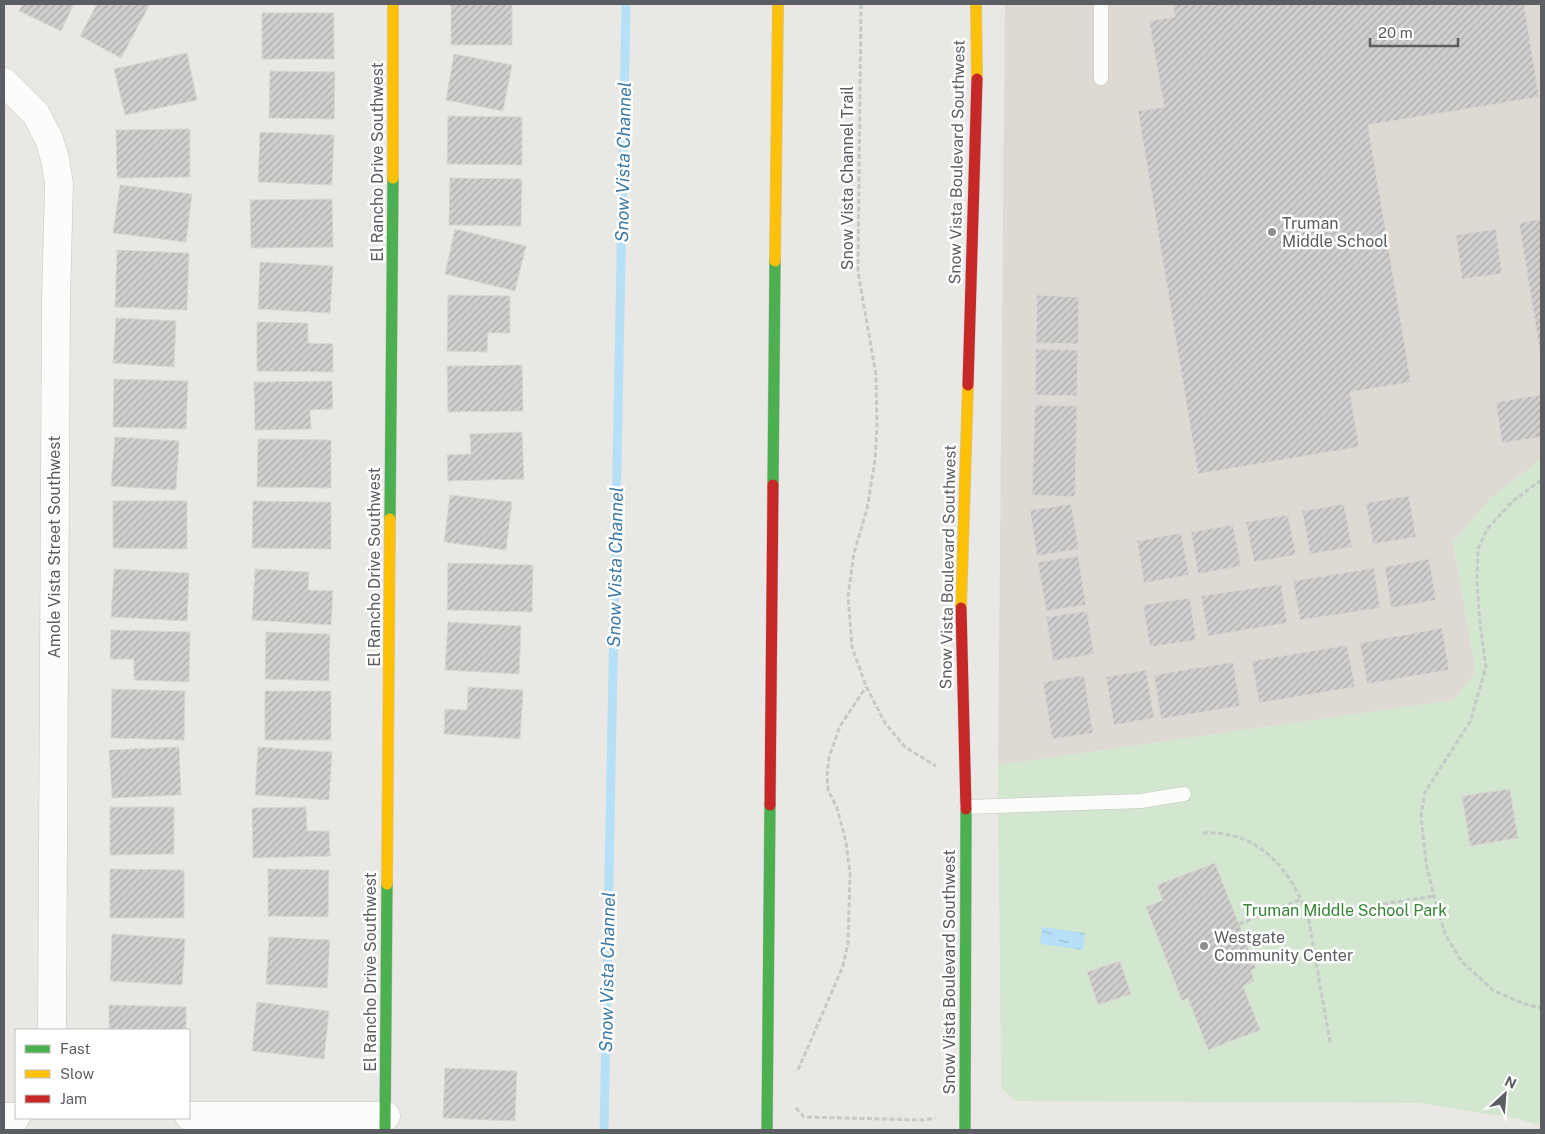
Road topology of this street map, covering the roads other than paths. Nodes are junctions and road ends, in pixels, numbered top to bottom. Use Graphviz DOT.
graph roads {
  1 [pos="393,4"];
  2 [pos="778,4"];
  3 [pos="976,4"];
  4 [pos="1101,4"];
  5 [pos="1101,78"];
  6 [pos="4,82"];
  7 [pos="1184,794"];
  8 [pos="966,807"];
  9 [pos="52,1029"];
  10 [pos="190,1116"];
  11 [pos="386,1123"];
  12 [pos="767,1130"];
  13 [pos="964,1130"];
  1 -- 11 [label="main road, El Rancho Drive Southwest"];
  2 -- 12 [label="main road"];
  3 -- 8 [label="main road, Snow Vista Boulevard Southwest"];
  4 -- 5 [label="lane"];
  6 -- 9 [label="street, Amole Vista Street Southwest"];
  7 -- 8 [label="lane"];
  8 -- 13 [label="main road, Snow Vista Boulevard Southwest"];
  10 -- 11 [label="street"];
}
